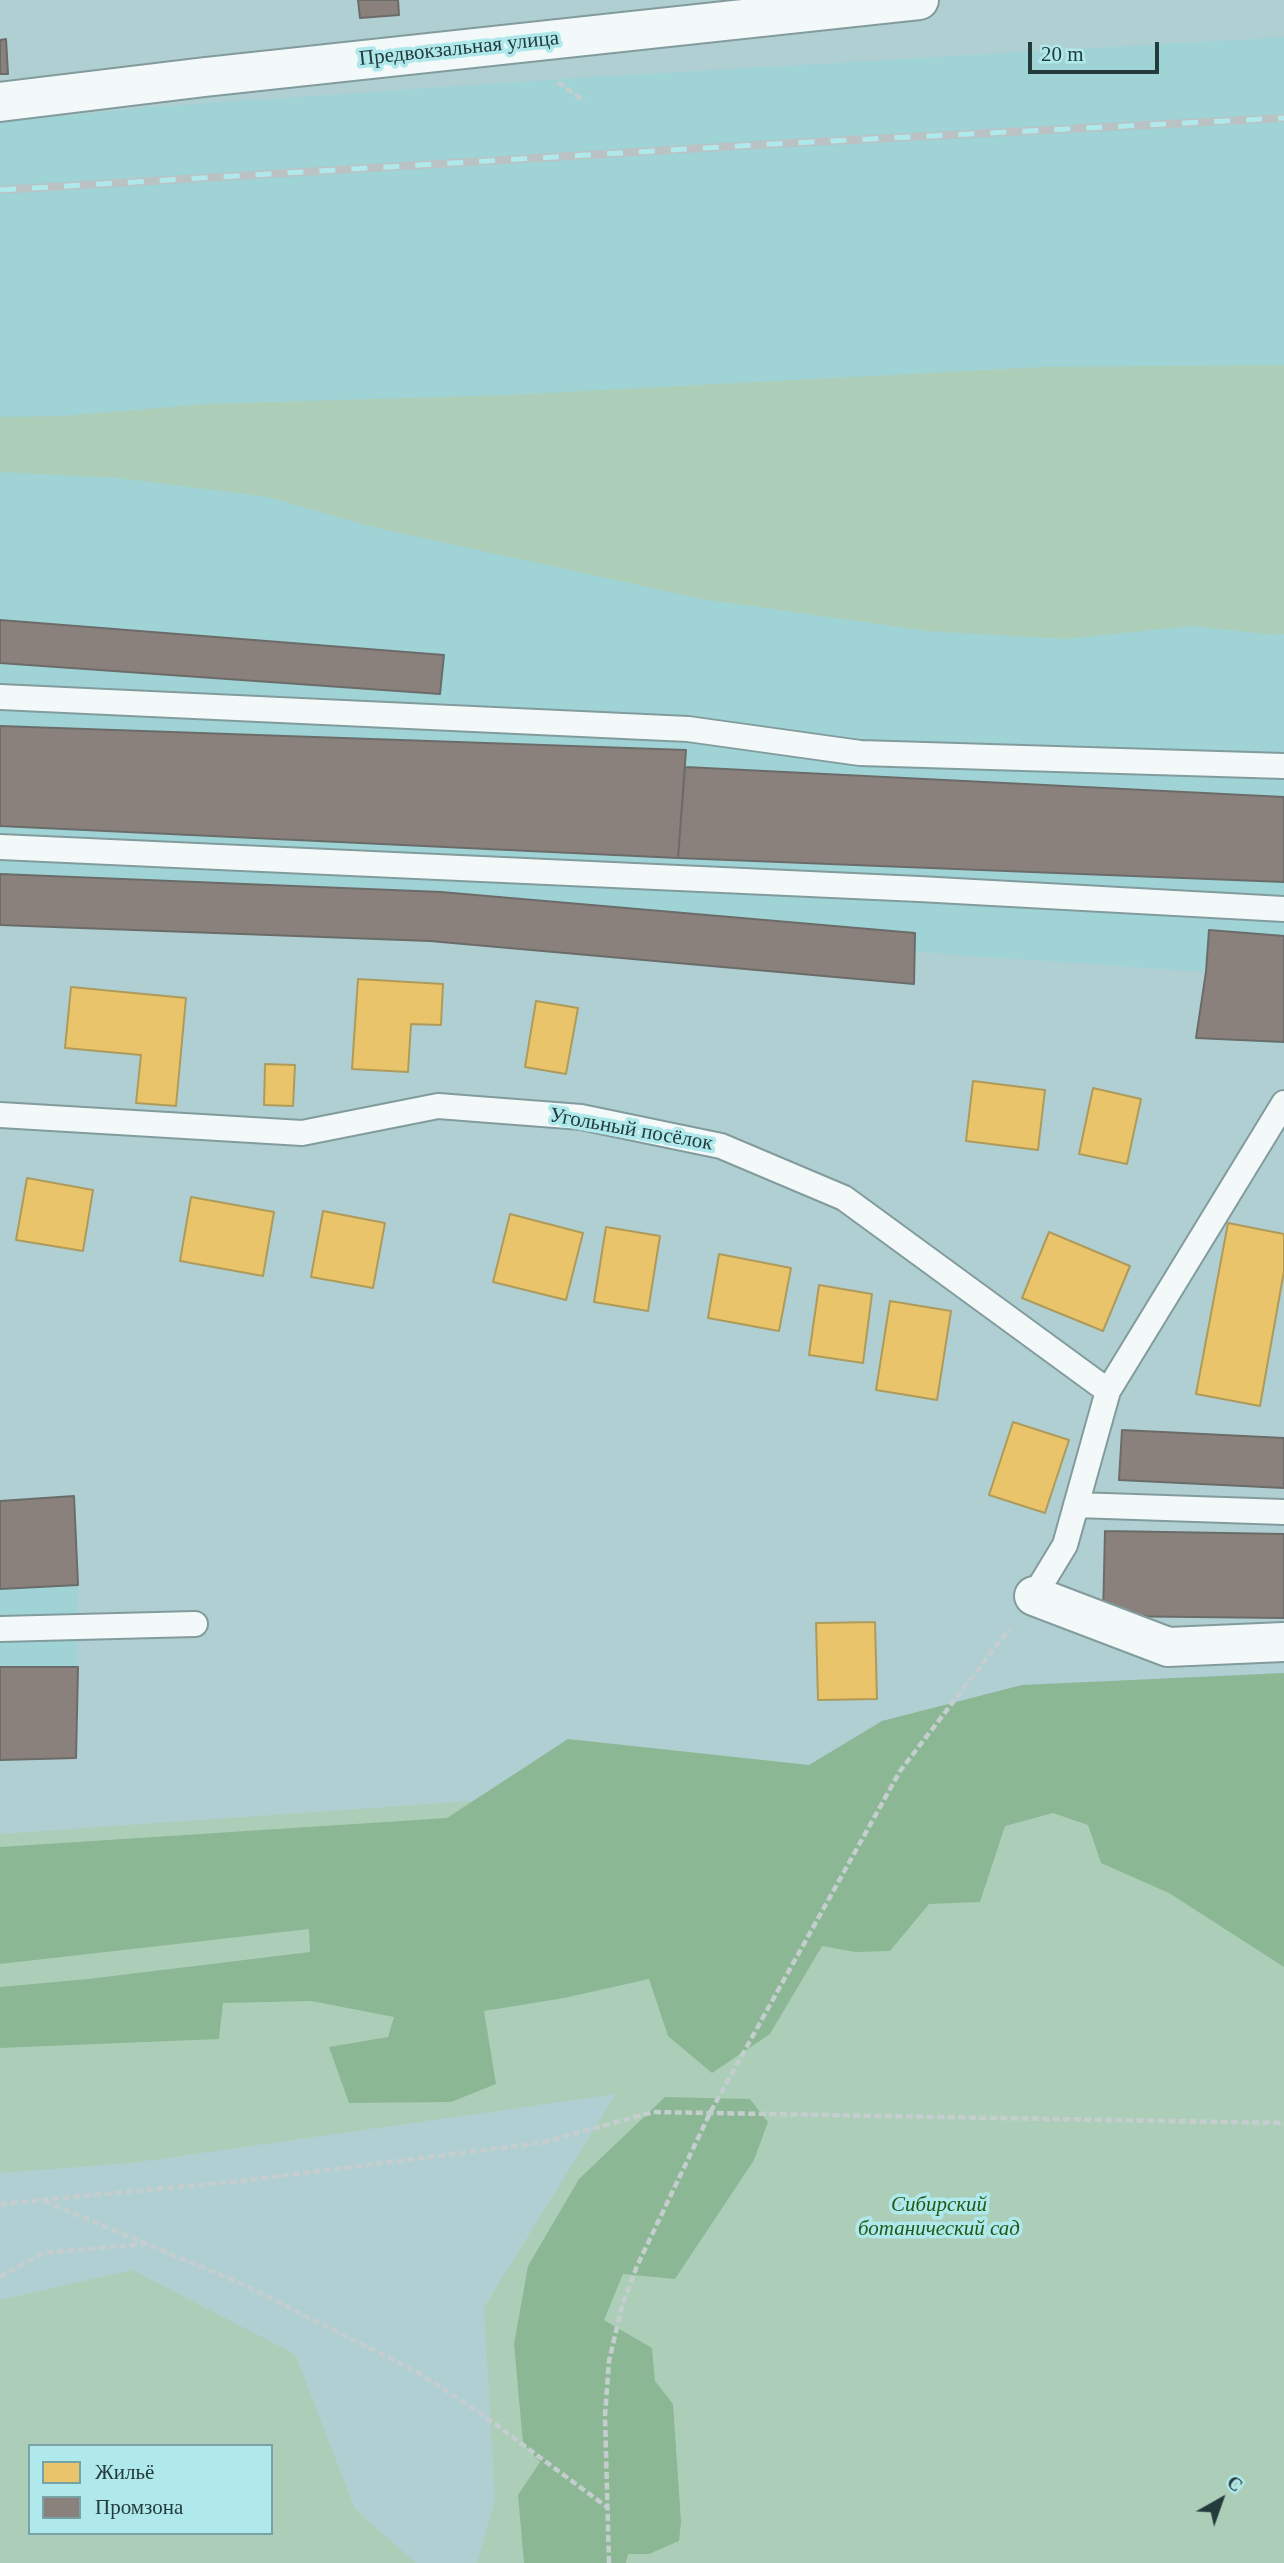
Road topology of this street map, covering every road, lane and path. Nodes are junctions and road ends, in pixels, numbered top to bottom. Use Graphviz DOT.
graph roads {
  1 [pos="919,0"];
  2 [pos="0,102"];
  3 [pos="0,697"];
  4 [pos="1284,766"];
  5 [pos="0,847"];
  6 [pos="1284,909"];
  7 [pos="1284,1103"];
  8 [pos="0,1115"];
  9 [pos="1108,1391"];
  10 [pos="1076,1505"];
  11 [pos="1284,1512"];
  12 [pos="1034,1597"];
  13 [pos="195,1624"];
  14 [pos="0,1629"];
  15 [pos="1284,1642"];
  16 [pos="711,2111"];
  17 [pos="1284,2123"];
  18 [pos="43,2200"];
  19 [pos="0,2204"];
  20 [pos="147,2244"];
  21 [pos="0,2277"];
  22 [pos="607,2507"];
  23 [pos="609,2563"];
  1 -- 2 [label="street, Предвокзальная улица"];
  3 -- 4 [label="lane"];
  5 -- 6 [label="lane"];
  7 -- 9 [label="lane"];
  8 -- 9 [label="lane, Угольный посёлок"];
  9 -- 10 [label="lane"];
  10 -- 11 [label="lane"];
  10 -- 12 [label="lane"];
  12 -- 15 [label="street"];
  12 -- 16 [label="path"];
  13 -- 14 [label="lane"];
  16 -- 17 [label="path"];
  16 -- 18 [label="path"];
  16 -- 22 [label="path"];
  18 -- 19 [label="path"];
  18 -- 20 [label="path"];
  20 -- 21 [label="path"];
  20 -- 22 [label="path"];
  22 -- 23 [label="path"];
}
